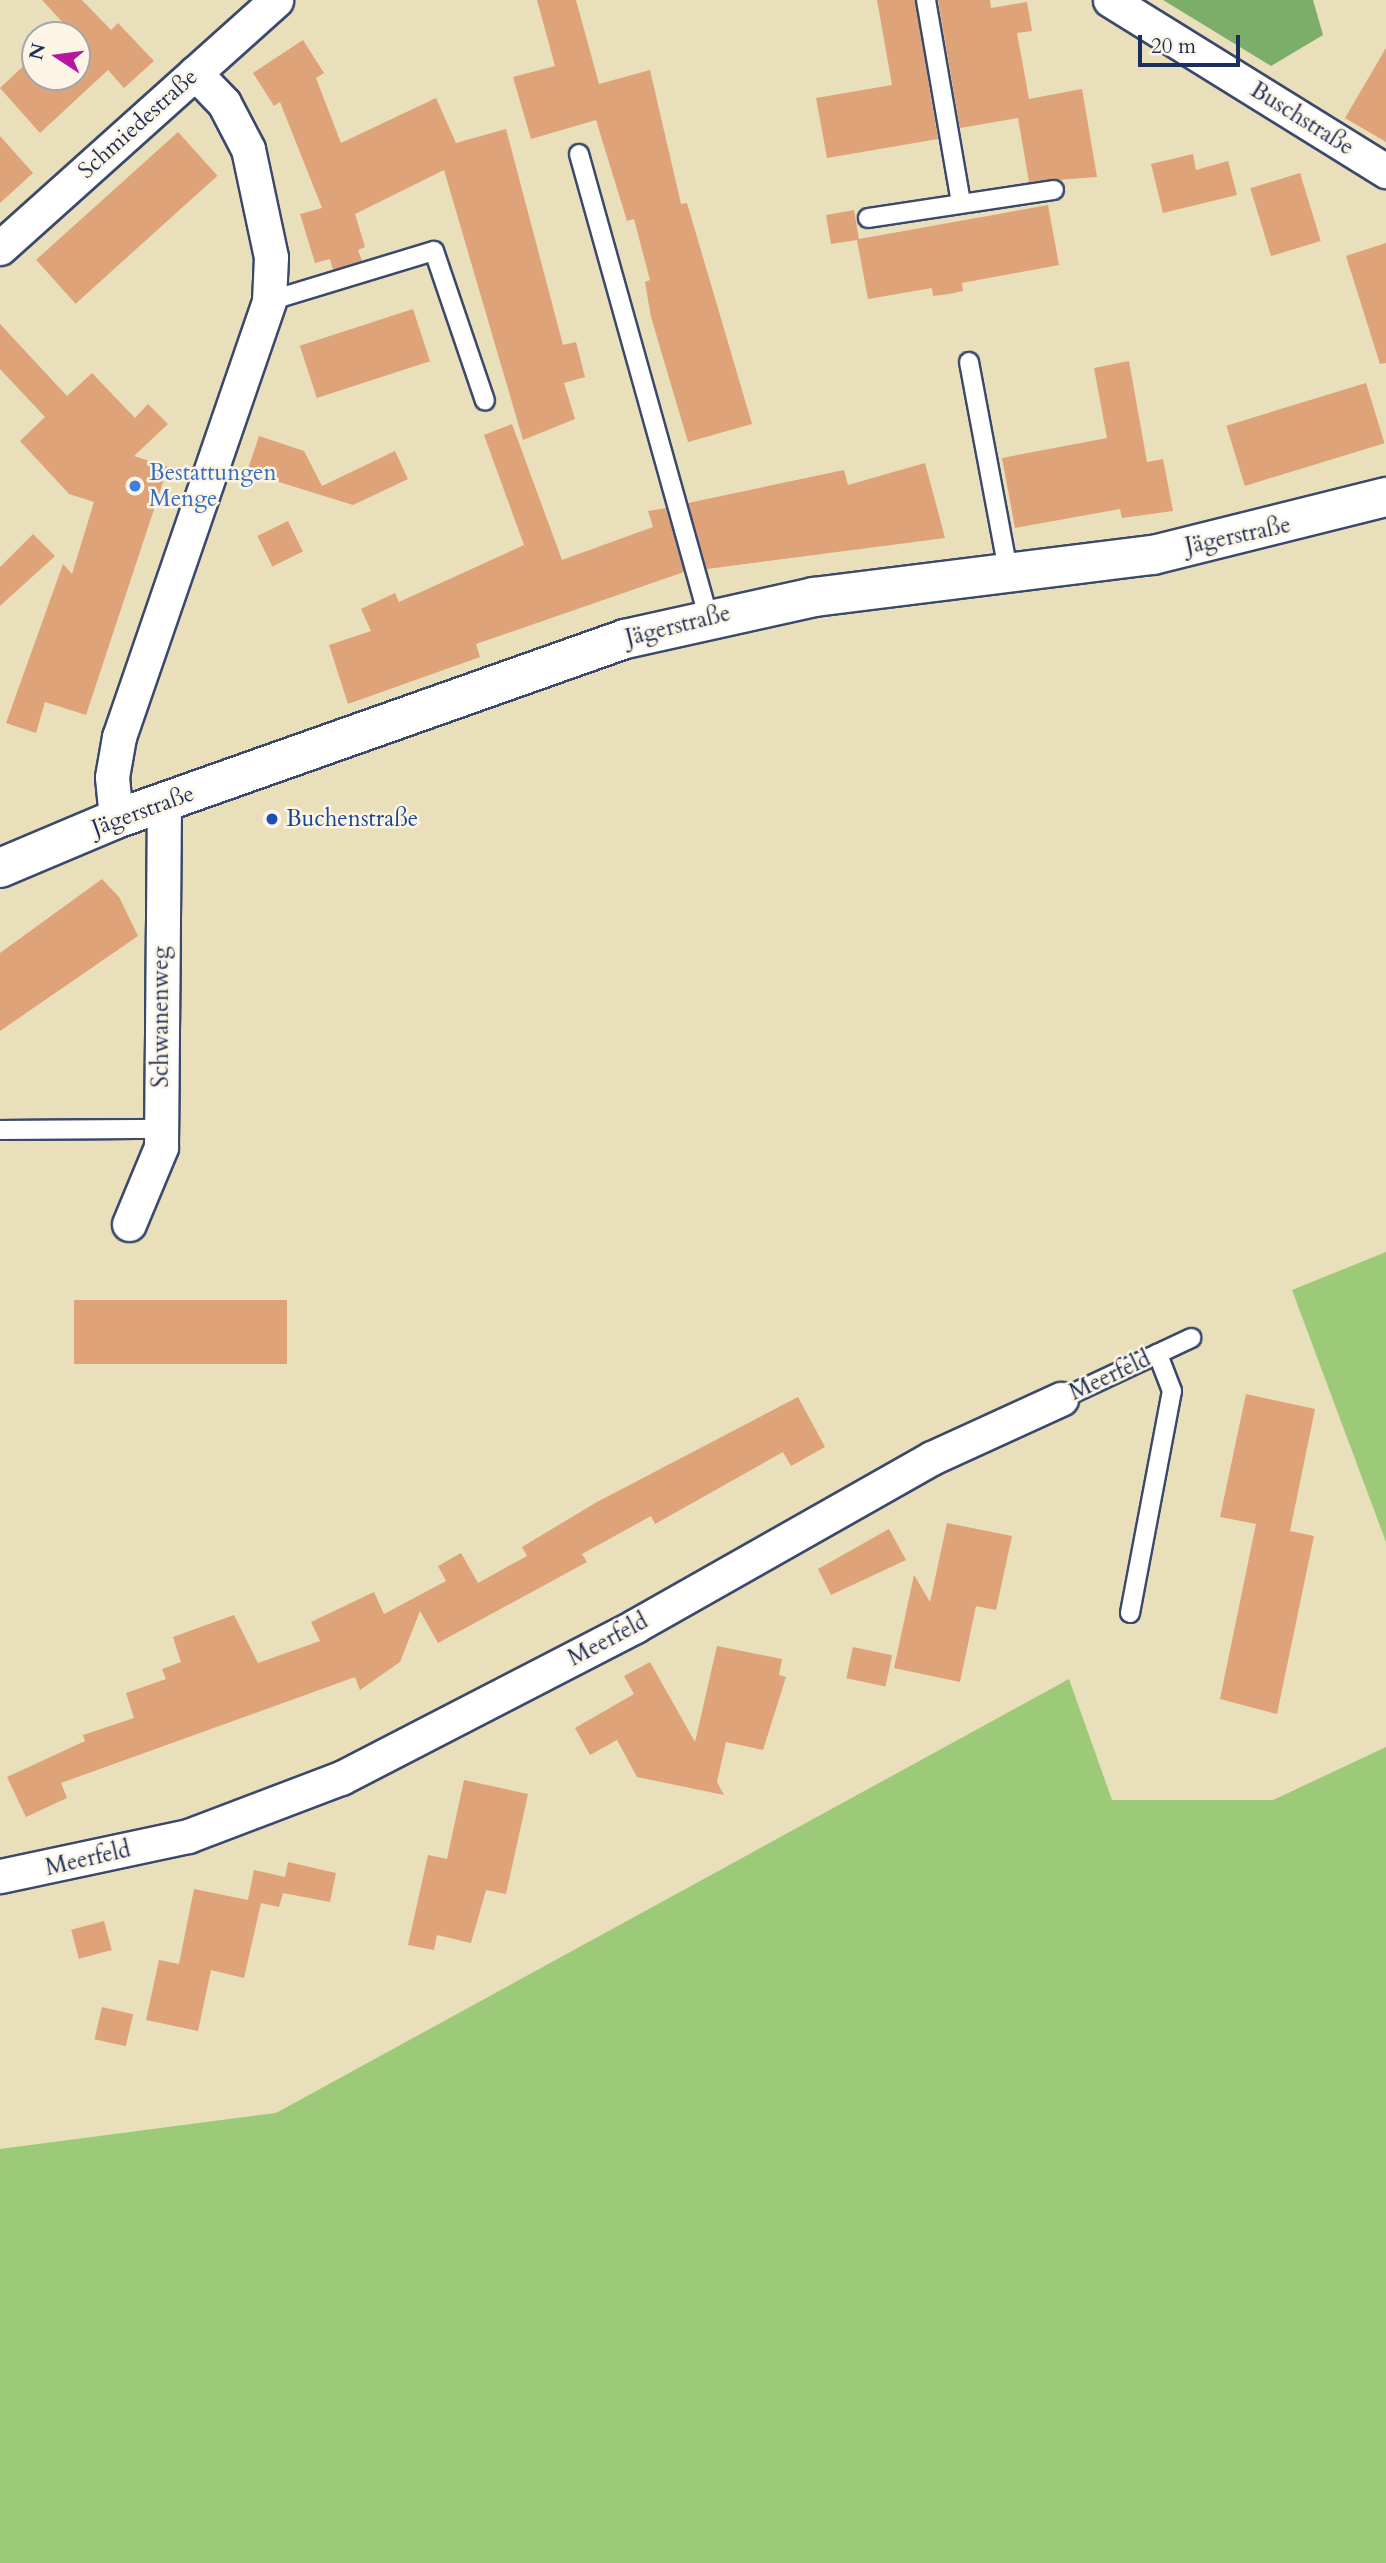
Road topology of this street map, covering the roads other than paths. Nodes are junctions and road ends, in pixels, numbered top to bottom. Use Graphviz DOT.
graph roads {
  1 [pos="276,0"];
  2 [pos="926,0"];
  3 [pos="1110,0"];
  4 [pos="195,73"];
  5 [pos="579,154"];
  6 [pos="1386,171"];
  7 [pos="1054,190"];
  8 [pos="961,203"];
  9 [pos="868,218"];
  10 [pos="0,248"];
  11 [pos="269,301"];
  12 [pos="969,362"];
  13 [pos="485,401"];
  14 [pos="1386,497"];
  15 [pos="1008,571"];
  16 [pos="708,617"];
  17 [pos="164,802"];
  18 [pos="116,819"];
  19 [pos="0,868"];
  20 [pos="162,1129"];
  21 [pos="0,1130"];
  22 [pos="129,1224"];
  23 [pos="1191,1338"];
  24 [pos="1158,1354"];
  25 [pos="1061,1399"];
  26 [pos="1130,1613"];
  27 [pos="0,1876"];
  1 -- 4 [label="street, Schmiedestraße"];
  2 -- 8 [label="lane"];
  3 -- 6 [label="street, Buschstraße"];
  4 -- 10 [label="street, Schmiedestraße"];
  4 -- 11 [label="street"];
  5 -- 16 [label="lane"];
  7 -- 8 [label="lane"];
  8 -- 9 [label="lane"];
  11 -- 13 [label="lane"];
  11 -- 18 [label="street"];
  12 -- 15 [label="lane"];
  14 -- 15 [label="street, Jägerstraße"];
  15 -- 16 [label="street, Jägerstraße"];
  16 -- 17 [label="street, Jägerstraße"];
  17 -- 18 [label="street, Jägerstraße"];
  17 -- 20 [label="street, Schwanenweg"];
  18 -- 19 [label="street, Jägerstraße"];
  20 -- 21 [label="lane"];
  20 -- 22 [label="street, Schwanenweg"];
  23 -- 24 [label="lane, Meerfeld"];
  24 -- 25 [label="lane, Meerfeld"];
  24 -- 26 [label="lane"];
  25 -- 27 [label="street, Meerfeld"];
}
